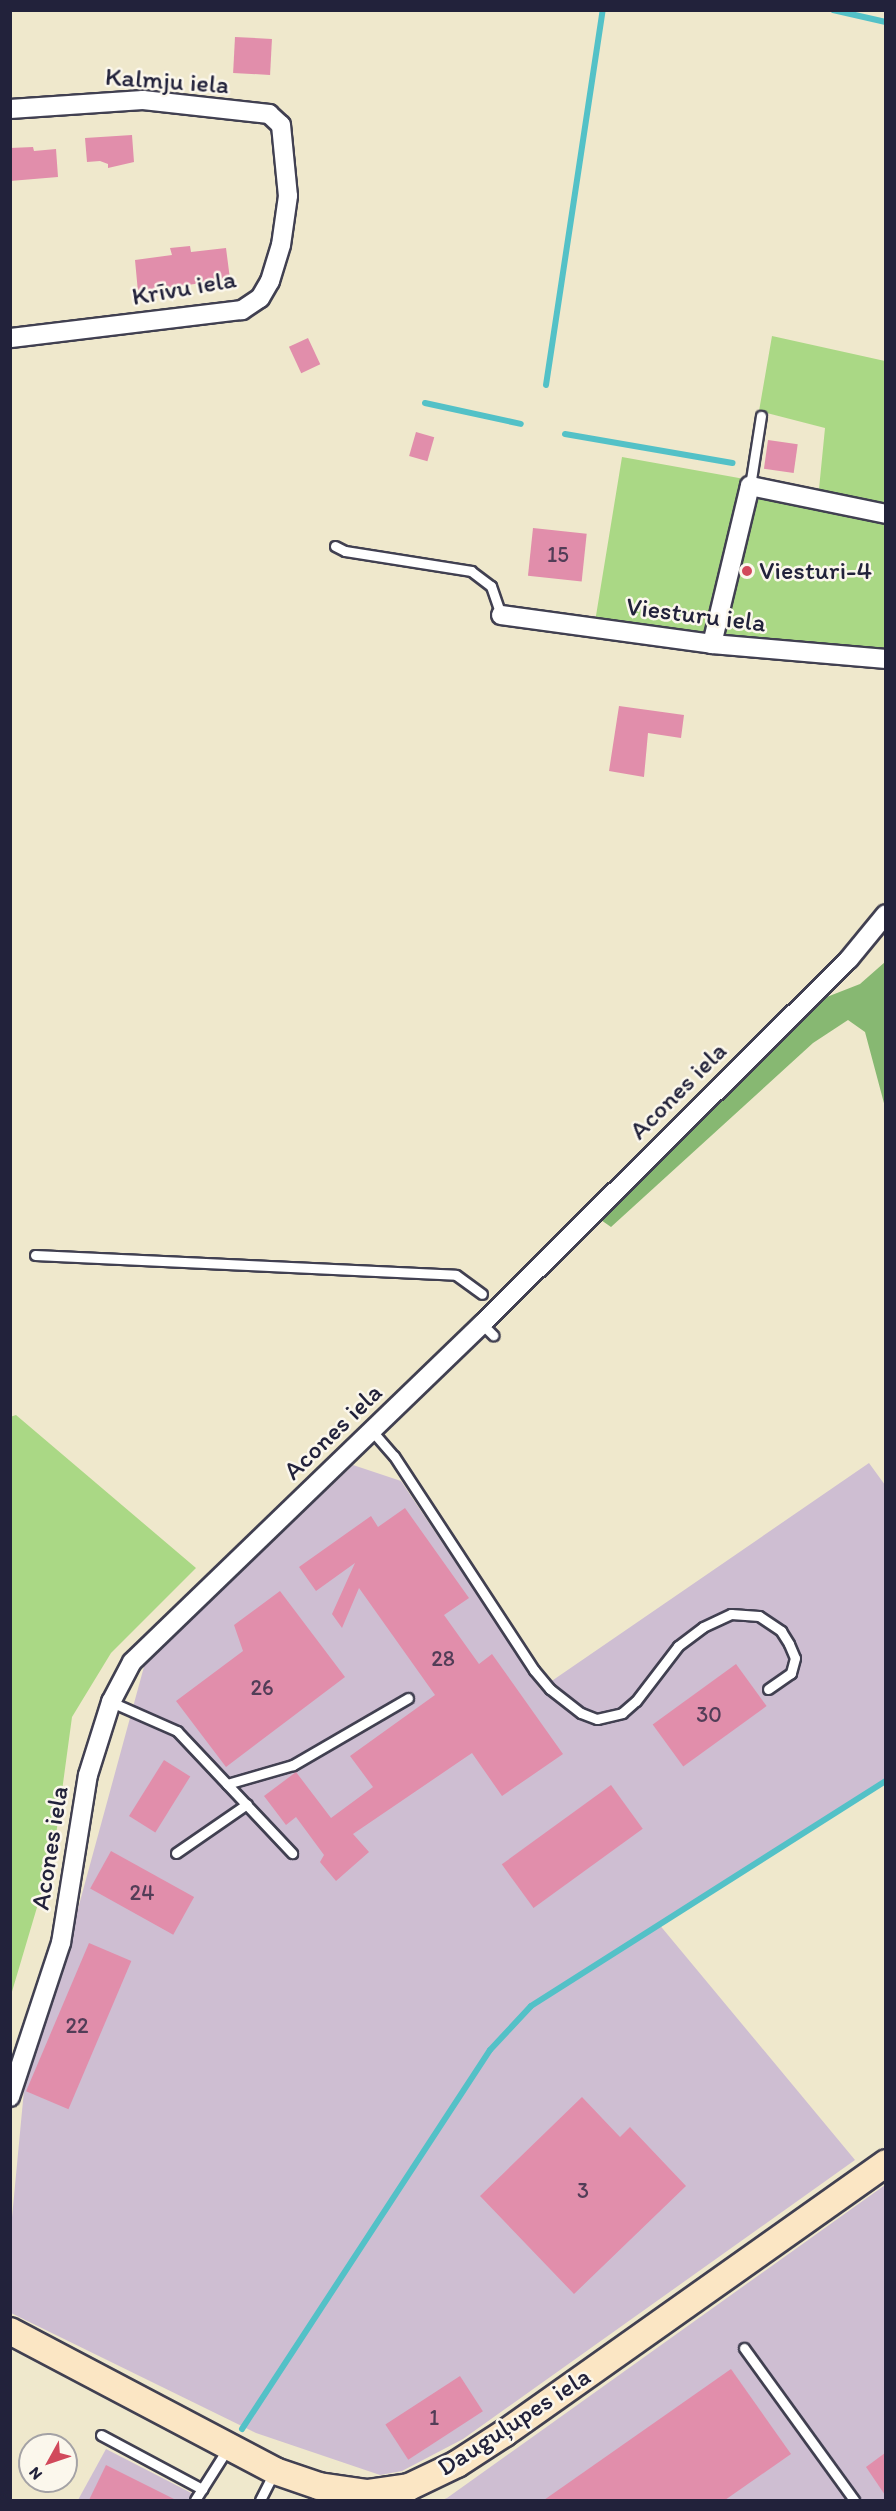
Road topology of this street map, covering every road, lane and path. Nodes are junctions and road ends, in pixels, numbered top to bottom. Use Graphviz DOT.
graph roads {
  1 [pos="10,109"];
  2 [pos="281,125"];
  3 [pos="10,338"];
  4 [pos="761,416"];
  5 [pos="750,486"];
  6 [pos="885,514"];
  7 [pos="334,546"];
  8 [pos="501,615"];
  9 [pos="712,644"];
  10 [pos="885,659"];
  11 [pos="885,914"];
  12 [pos="34,1255"];
  13 [pos="482,1294"];
  14 [pos="372,1431"];
  15 [pos="768,1689"];
  16 [pos="408,1698"];
  17 [pos="111,1702"];
  18 [pos="227,1784"];
  19 [pos="247,1804"];
  20 [pos="292,1852"];
  21 [pos="176,1854"];
  22 [pos="10,2097"];
  23 [pos="885,2163"];
  24 [pos="10,2331"];
  25 [pos="744,2348"];
  26 [pos="101,2434"];
  27 [pos="229,2446"];
  28 [pos="275,2471"];
  29 [pos="202,2489"];
  30 [pos="195,2500"];
  31 [pos="260,2500"];
  32 [pos="854,2500"];
  1 -- 2 [label="street, Kalmju iela"];
  2 -- 3 [label="street, Krīvu iela"];
  4 -- 5 [label="lane"];
  5 -- 6 [label="street"];
  5 -- 9 [label="street"];
  7 -- 8 [label="lane"];
  8 -- 9 [label="street, Viesturu iela"];
  9 -- 10 [label="street, Viesturu iela"];
  11 -- 14 [label="street, Acones iela"];
  12 -- 13 [label="lane"];
  14 -- 15 [label="lane"];
  14 -- 17 [label="street, Acones iela"];
  16 -- 18 [label="lane"];
  17 -- 18 [label="lane"];
  17 -- 22 [label="street, Acones iela"];
  18 -- 19 [label="lane"];
  19 -- 20 [label="lane"];
  19 -- 21 [label="lane"];
  23 -- 28 [label="street, Dauguļupes iela"];
  24 -- 27 [label="street, Dauguļupes iela"];
  25 -- 32 [label="lane"];
  26 -- 29 [label="lane"];
  27 -- 28 [label="street, Dauguļupes iela"];
  27 -- 29 [label="lane"];
  28 -- 31 [label="lane"];
  29 -- 30 [label="lane"];
}
